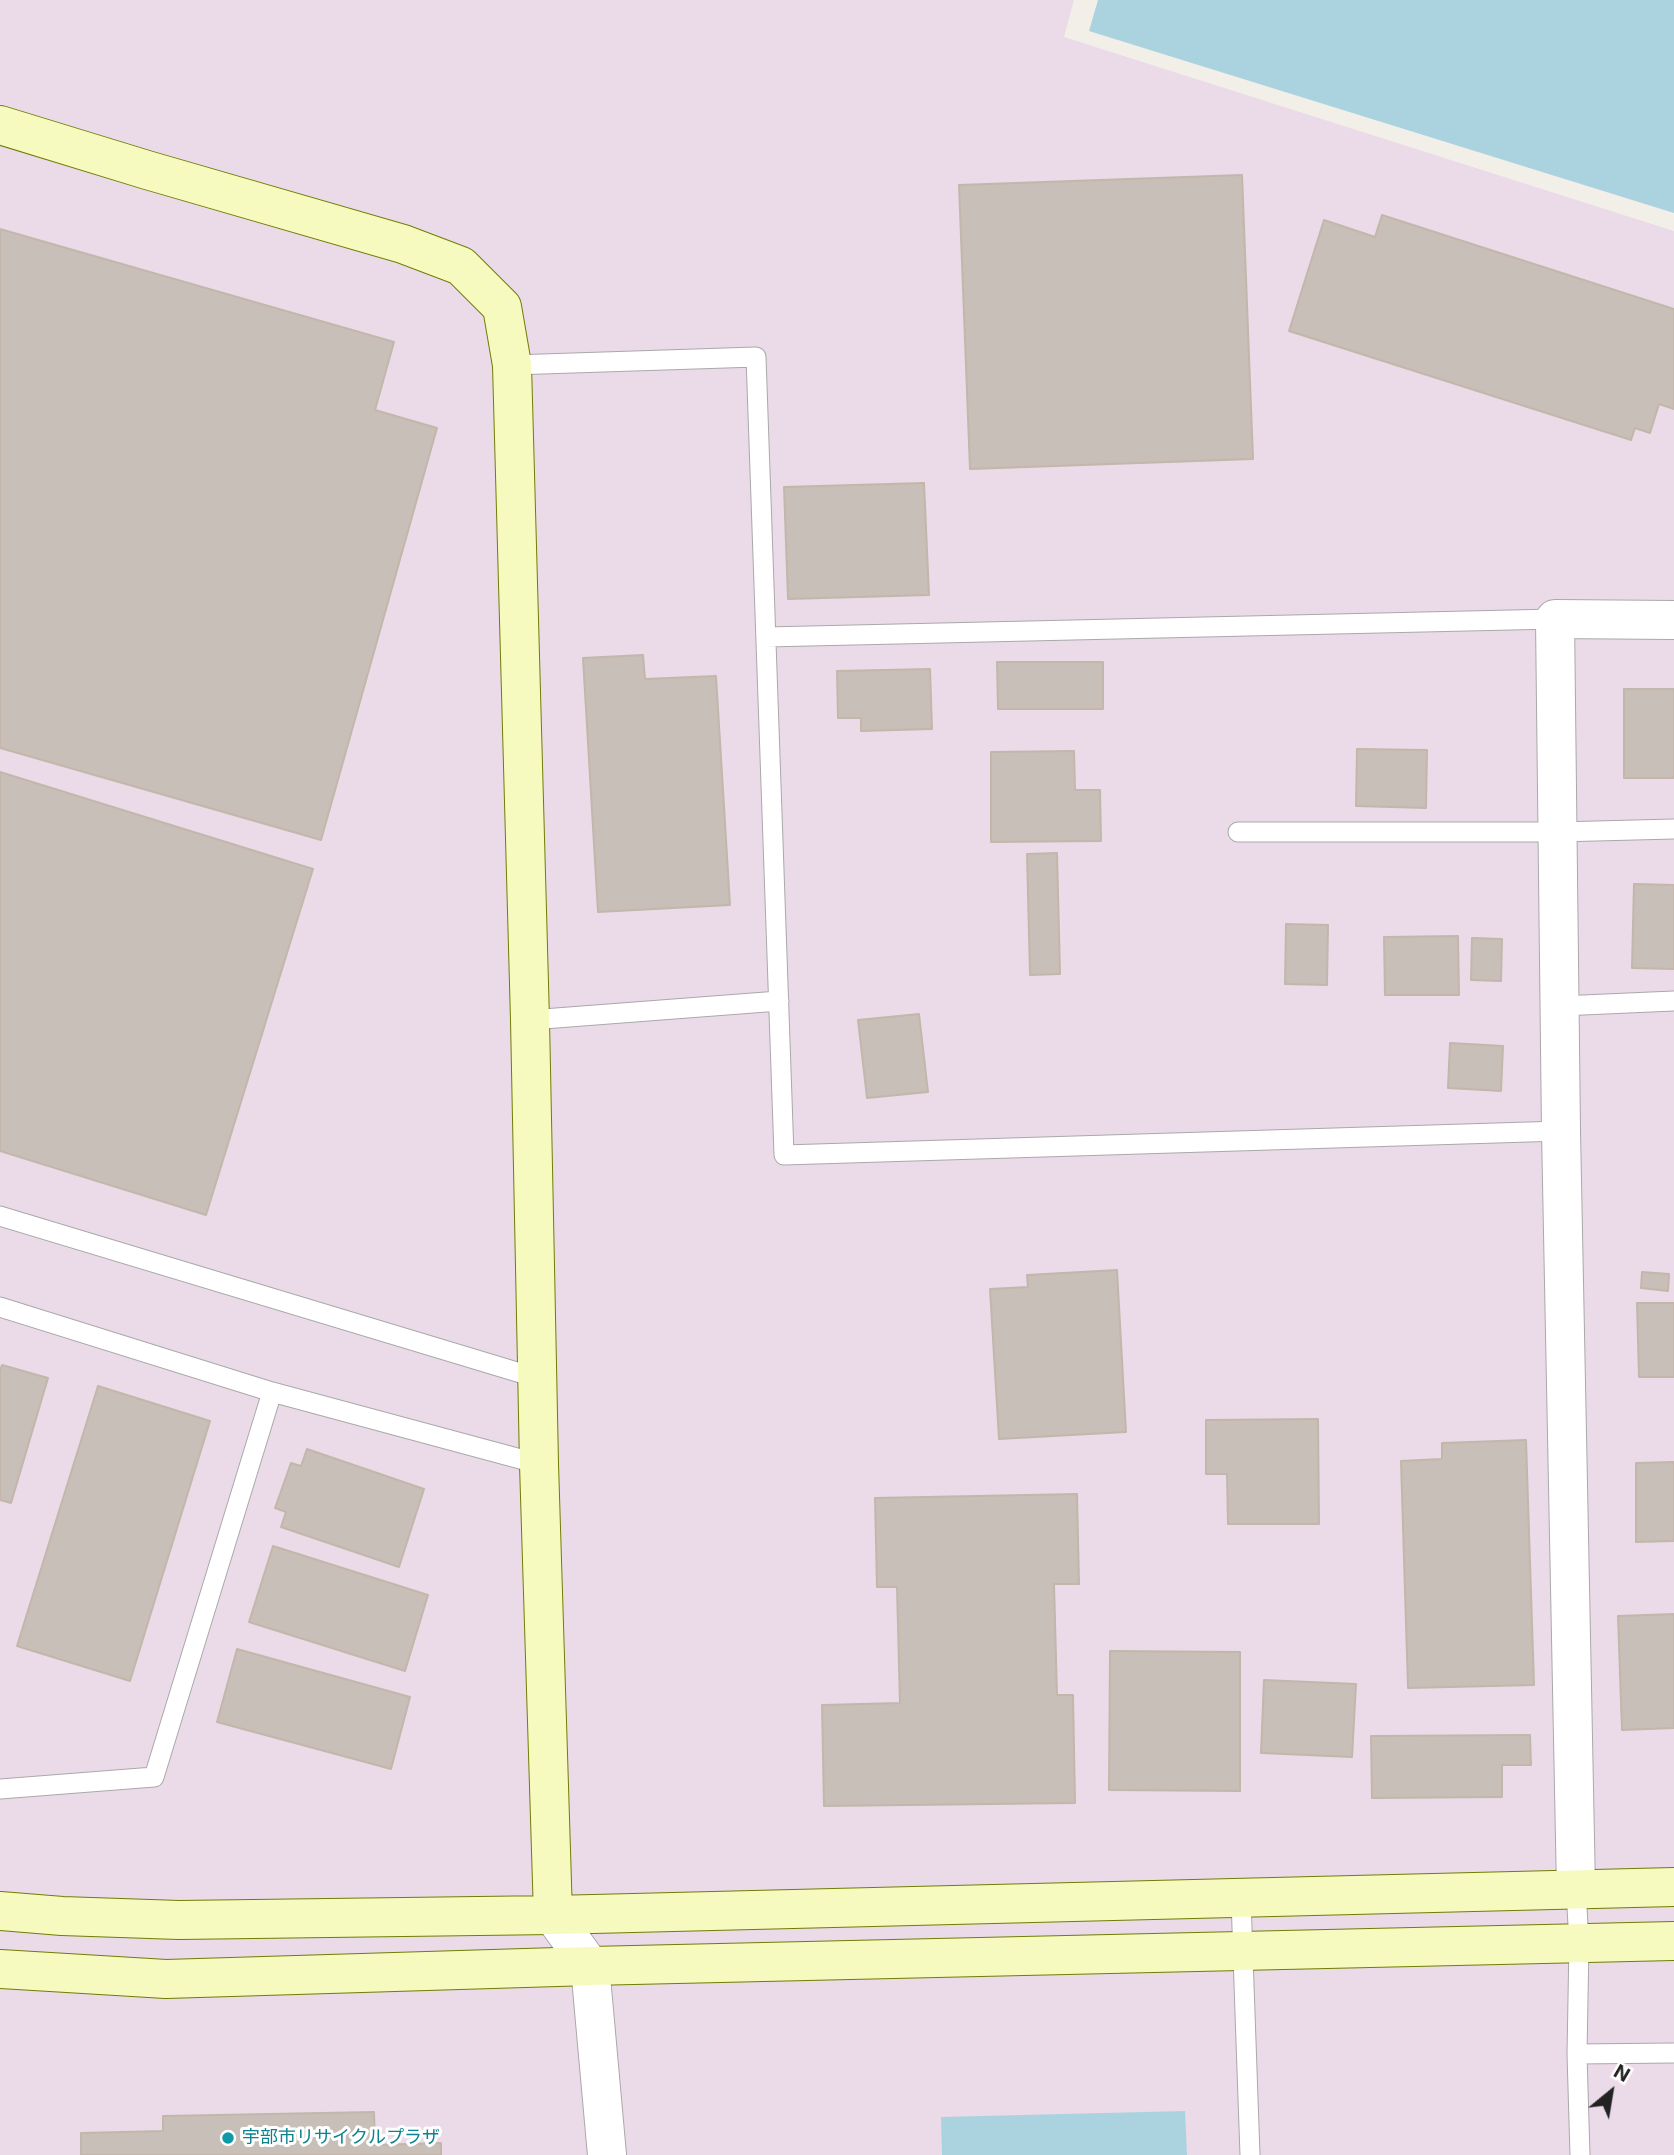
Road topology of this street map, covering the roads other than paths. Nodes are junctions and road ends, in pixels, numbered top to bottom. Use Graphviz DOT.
graph roads {
  1 [pos="0,125"];
  2 [pos="512,365"];
  3 [pos="1555,619"];
  4 [pos="1674,620"];
  5 [pos="766,637"];
  6 [pos="1674,829"];
  7 [pos="1238,832"];
  8 [pos="1558,832"];
  9 [pos="779,1001"];
  10 [pos="1674,1002"];
  11 [pos="1560,1006"];
  12 [pos="530,1020"];
  13 [pos="1561,1131"];
  14 [pos="0,1216"];
  15 [pos="0,1307"];
  16 [pos="537,1378"];
  17 [pos="272,1392"];
  18 [pos="539,1464"];
  19 [pos="0,1788"];
  20 [pos="1674,1887"];
  21 [pos="1576,1890"];
  22 [pos="1241,1899"];
  23 [pos="0,1911"];
  24 [pos="553,1915"];
  25 [pos="1674,1941"];
  26 [pos="1579,1943"];
  27 [pos="1244,1951"];
  28 [pos="590,1966"];
  29 [pos="0,1969"];
  30 [pos="1674,2053"];
  31 [pos="1577,2054"];
  32 [pos="607,2155"];
  33 [pos="1250,2155"];
  34 [pos="1580,2155"];
  1 -- 2 [label="street"];
  2 -- 5 [label="lane"];
  2 -- 12 [label="street"];
  3 -- 4 [label="street"];
  3 -- 5 [label="lane"];
  3 -- 8 [label="street"];
  5 -- 9 [label="lane"];
  6 -- 8 [label="lane"];
  7 -- 8 [label="lane"];
  8 -- 11 [label="street"];
  9 -- 12 [label="lane"];
  9 -- 13 [label="lane"];
  10 -- 11 [label="lane"];
  11 -- 13 [label="street"];
  12 -- 16 [label="street"];
  13 -- 21 [label="street"];
  14 -- 16 [label="lane"];
  15 -- 17 [label="lane"];
  16 -- 18 [label="street"];
  17 -- 18 [label="lane"];
  17 -- 19 [label="lane"];
  18 -- 24 [label="street"];
  20 -- 21 [label="street"];
  21 -- 22 [label="street"];
  21 -- 26 [label="lane"];
  22 -- 24 [label="street"];
  22 -- 27 [label="lane"];
  23 -- 24 [label="street"];
  24 -- 28 [label="street"];
  25 -- 26 [label="street"];
  26 -- 27 [label="street"];
  26 -- 31 [label="lane"];
  27 -- 28 [label="street"];
  27 -- 33 [label="lane"];
  28 -- 29 [label="street"];
  28 -- 32 [label="street"];
  30 -- 31 [label="lane"];
  31 -- 34 [label="lane"];
}
